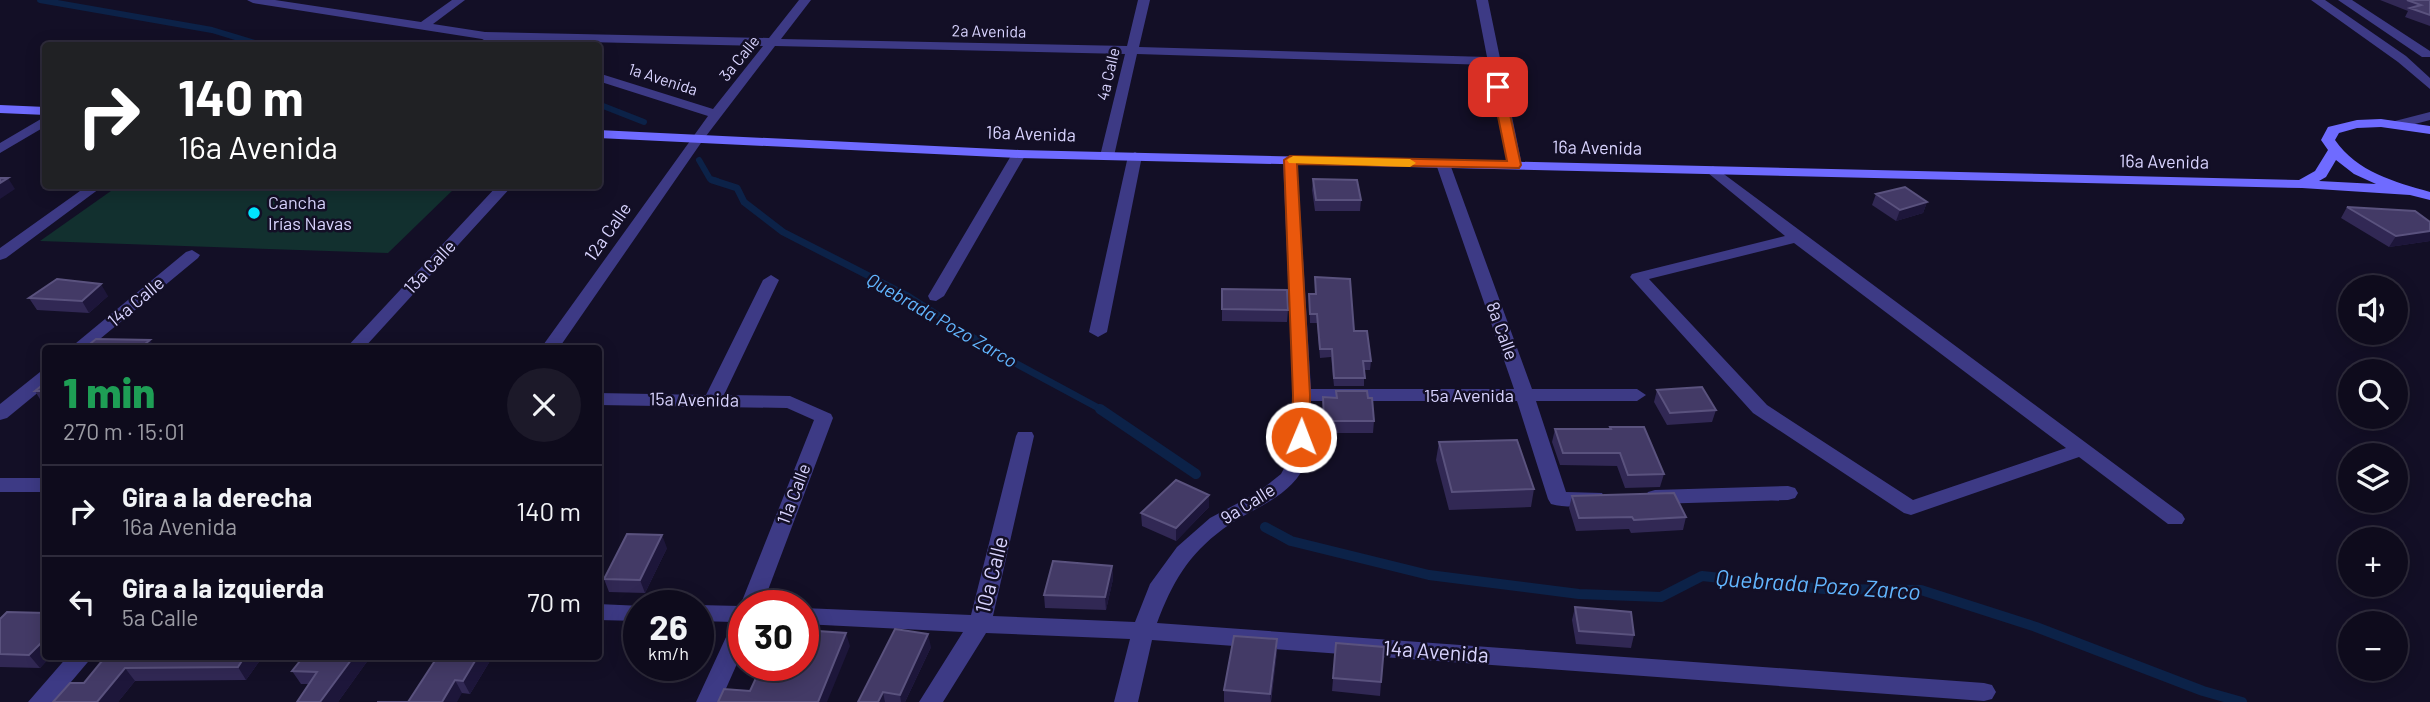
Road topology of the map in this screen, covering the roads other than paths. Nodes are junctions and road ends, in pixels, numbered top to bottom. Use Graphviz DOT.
graph roads {
  1 [pos="253,0"];
  2 [pos="459,0"];
  3 [pos="805,0"];
  4 [pos="1144,0"];
  5 [pos="1482,0"];
  6 [pos="2317,0"];
  7 [pos="2344,0"];
  8 [pos="421,28"];
  9 [pos="485,36"];
  10 [pos="496,42"];
  11 [pos="775,42"];
  12 [pos="1132,50"];
  13 [pos="2428,53"];
  14 [pos="2402,59"];
  15 [pos="1493,61"];
  16 [pos="602,78"];
  17 [pos="2430,85"];
  18 [pos="0,109"];
  19 [pos="42,111"];
  20 [pos="716,114"];
  21 [pos="2430,116"];
  22 [pos="42,123"];
  23 [pos="2400,124"];
  24 [pos="2430,130"];
  25 [pos="602,134"];
  26 [pos="698,137"];
  27 [pos="0,149"];
  28 [pos="2334,152"];
  29 [pos="1019,154"];
  30 [pos="1107,156"];
  31 [pos="1135,156"];
  32 [pos="1290,160"];
  33 [pos="1443,164"];
  34 [pos="1515,165"];
  35 [pos="1713,170"];
  36 [pos="2302,184"];
  37 [pos="92,189"];
  38 [pos="502,189"];
  39 [pos="2410,191"];
  40 [pos="2430,196"];
  41 [pos="1797,237"];
  42 [pos="0,255"];
  43 [pos="192,255"];
  44 [pos="771,280"];
  45 [pos="936,296"];
  46 [pos="1098,332"];
  47 [pos="83,345"];
  48 [pos="358,345"];
  49 [pos="552,345"];
  50 [pos="42,379"];
  51 [pos="1302,395"];
  52 [pos="1637,395"];
  53 [pos="1527,396"];
  54 [pos="602,399"];
  55 [pos="712,401"];
  56 [pos="790,402"];
  57 [pos="0,414"];
  58 [pos="1025,436"];
  59 [pos="2082,449"];
  60 [pos="0,485"];
  61 [pos="42,485"];
  62 [pos="1788,493"];
  63 [pos="1639,497"];
  64 [pos="1612,498"];
  65 [pos="2175,519"];
  66 [pos="757,590"];
  67 [pos="602,612"];
  68 [pos="623,612"];
  69 [pos="819,617"];
  70 [pos="980,624"];
  71 [pos="1143,631"];
  72 [pos="728,658"];
  73 [pos="78,660"];
  74 [pos="1984,692"];
  75 [pos="40,702"];
  76 [pos="708,702"];
  77 [pos="931,702"];
  78 [pos="1126,702"];
  1 -- 8 [label="street"];
  2 -- 8 [label="street"];
  3 -- 11 [label="street, 3a Calle"];
  4 -- 12 [label="street, 4a Calle"];
  5 -- 15 [label="street"];
  6 -- 14 [label="street"];
  7 -- 13 [label="street"];
  8 -- 9 [label="street"];
  9 -- 10 [label="street"];
  9 -- 11 [label="street, 2a Avenida"];
  11 -- 12 [label="street, 2a Avenida"];
  11 -- 20 [label="street, 3a Calle"];
  12 -- 15 [label="street, 2a Avenida"];
  12 -- 30 [label="street, 4a Calle"];
  13 -- 14 [label="street"];
  14 -- 17 [label="street"];
  15 -- 34 [label="street"];
  16 -- 20 [label="street, 1a Avenida"];
  18 -- 19 [label="street"];
  20 -- 26 [label="street, 3a Calle"];
  21 -- 23 [label="street"];
  22 -- 27 [label="street"];
  23 -- 24 [label="street"];
  23 -- 28 [label="street"];
  25 -- 26 [label="street, 16a Avenida"];
  26 -- 29 [label="street, 16a Avenida"];
  26 -- 49 [label="street, 12a Calle"];
  28 -- 36 [label="street"];
  28 -- 39 [label="street"];
  29 -- 30 [label="street, 16a Avenida"];
  29 -- 45 [label="street"];
  30 -- 31 [label="street, 16a Avenida"];
  31 -- 32 [label="street, 16a Avenida"];
  31 -- 46 [label="street"];
  32 -- 33 [label="street, 16a Avenida"];
  32 -- 51 [label="street, 9a Calle"];
  33 -- 34 [label="street, 16a Avenida"];
  33 -- 53 [label="street, 8a Calle"];
  34 -- 35 [label="street, 16a Avenida"];
  35 -- 36 [label="street, 16a Avenida"];
  35 -- 41 [label="street"];
  36 -- 39 [label="street, 16a Avenida"];
  37 -- 42 [label="street"];
  38 -- 48 [label="street, 13a Calle"];
  39 -- 40 [label="street"];
  41 -- 59 [label="street"];
  41 -- 59 [label="street"];
  43 -- 47 [label="street, 14a Calle"];
  44 -- 55 [label="street"];
  50 -- 57 [label="street"];
  51 -- 53 [label="street, 15a Avenida"];
  51 -- 71 [label="street, 9a Calle"];
  52 -- 53 [label="street, 15a Avenida"];
  53 -- 64 [label="street, 8a Calle"];
  54 -- 55 [label="street, 15a Avenida"];
  55 -- 56 [label="street, 15a Avenida"];
  56 -- 66 [label="street, 11a Calle"];
  58 -- 70 [label="street, 10a Calle"];
  59 -- 65 [label="street"];
  60 -- 61 [label="street"];
  62 -- 63 [label="street"];
  67 -- 68 [label="street"];
  69 -- 70 [label="street, 14a Avenida"];
  70 -- 71 [label="street, 14a Avenida"];
  70 -- 77 [label="street, 10a Calle"];
  71 -- 74 [label="street, 14a Avenida"];
  71 -- 78 [label="street, 9a Calle"];
  72 -- 76 [label="street"];
  73 -- 75 [label="street"];
}
